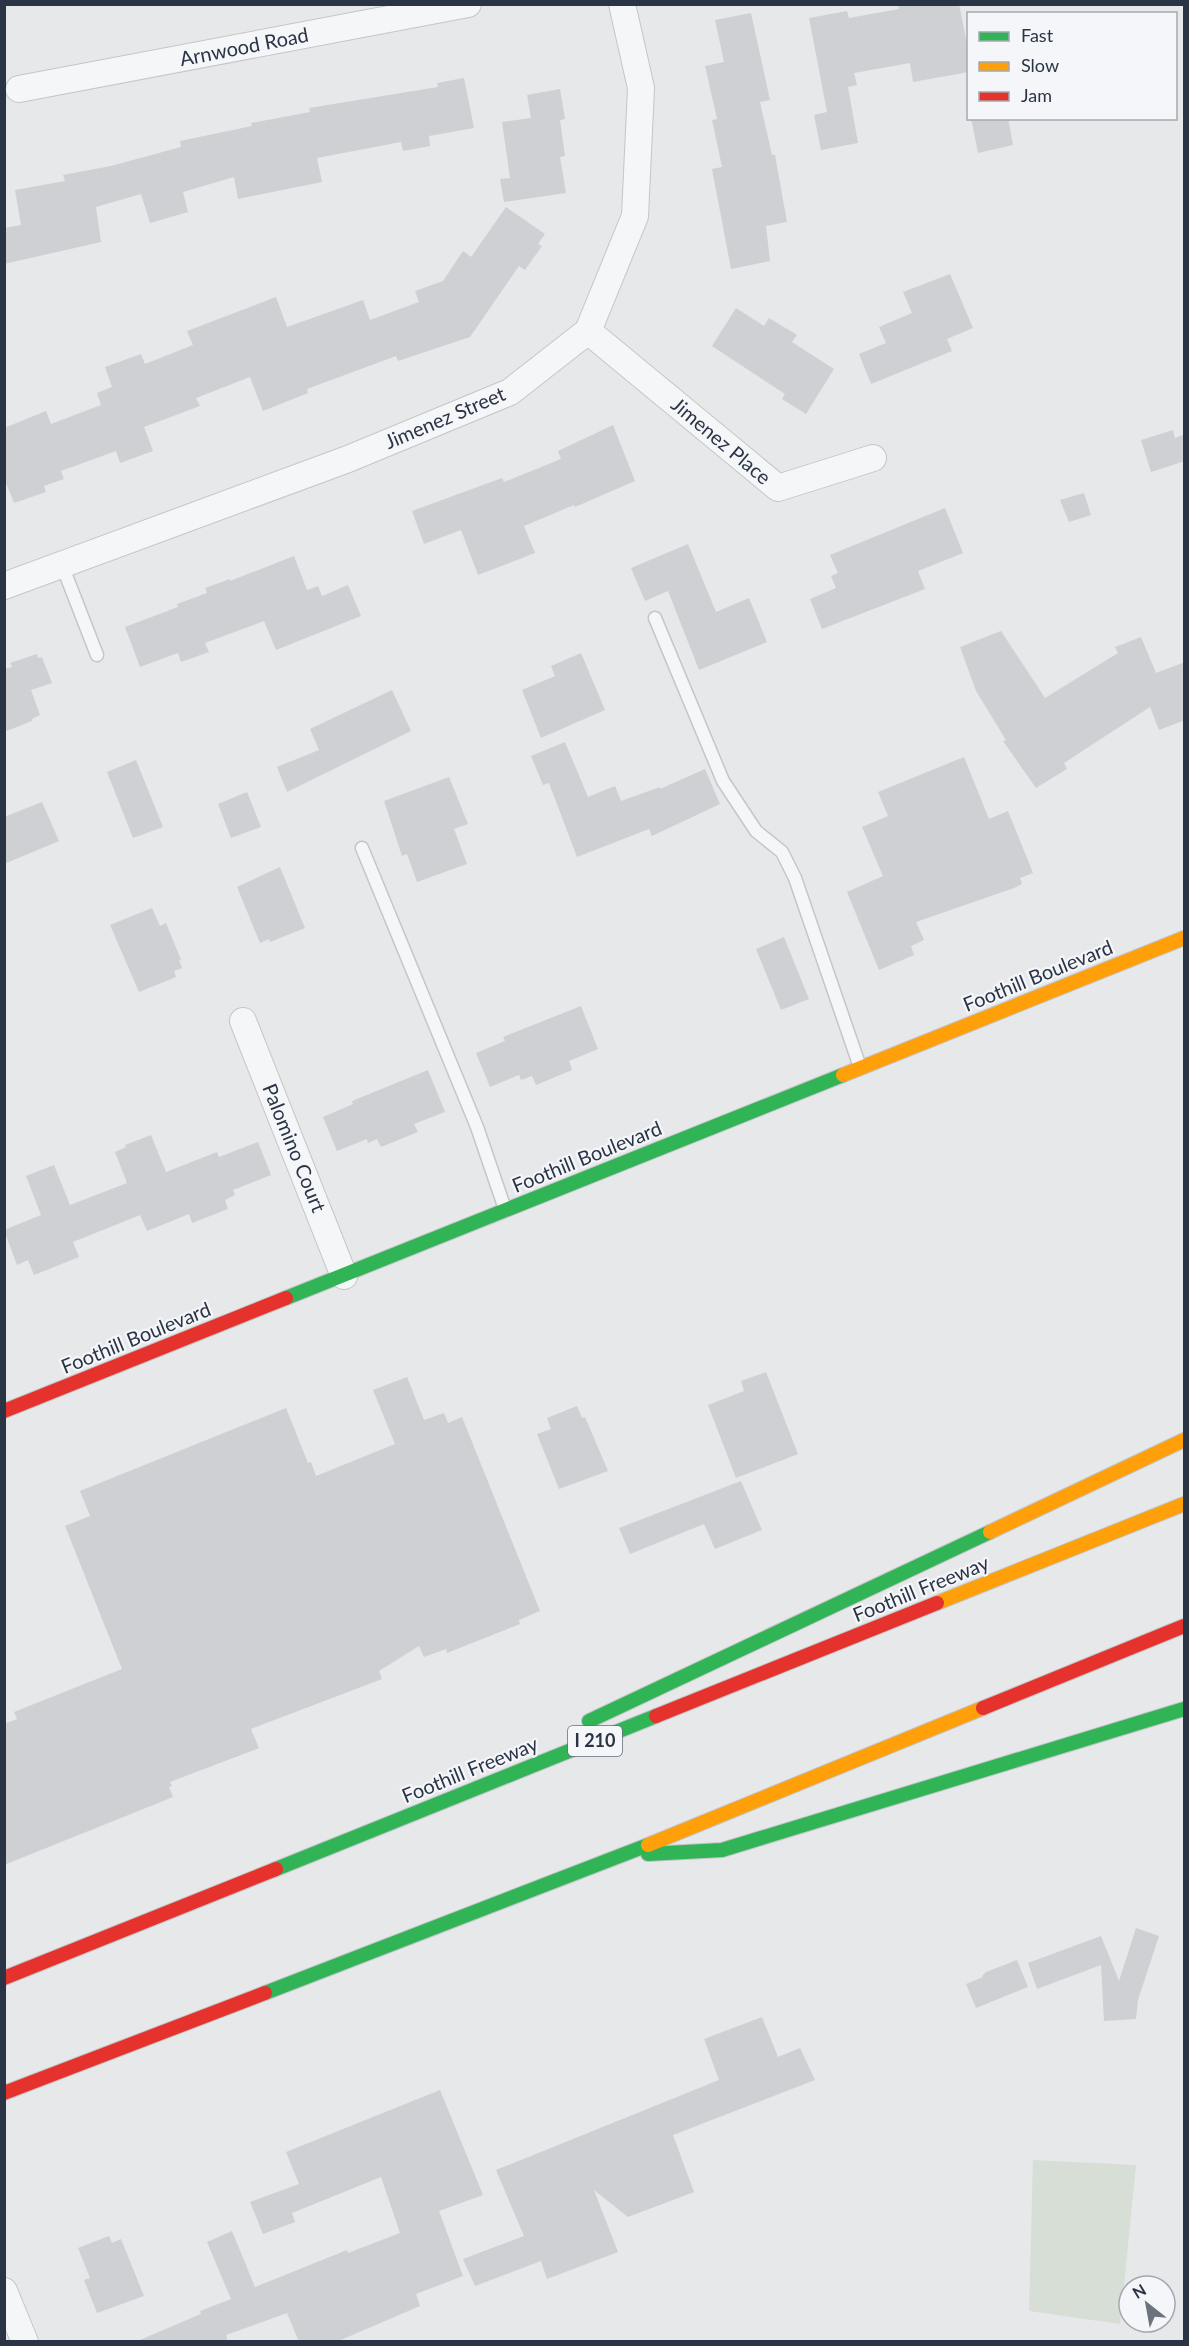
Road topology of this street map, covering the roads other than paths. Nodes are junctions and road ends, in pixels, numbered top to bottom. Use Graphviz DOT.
graph roads {
  1 [pos="468,4"];
  2 [pos="622,4"];
  3 [pos="19,90"];
  4 [pos="588,331"];
  5 [pos="873,458"];
  6 [pos="62,565"];
  7 [pos="4,586"];
  8 [pos="654,618"];
  9 [pos="97,655"];
  10 [pos="362,848"];
  11 [pos="1185,938"];
  12 [pos="243,1021"];
  13 [pos="860,1068"];
  14 [pos="505,1211"];
  15 [pos="344,1276"];
  16 [pos="4,1411"];
  17 [pos="1185,1440"];
  18 [pos="1185,1504"];
  19 [pos="1185,1626"];
  20 [pos="1185,1709"];
  21 [pos="575,1728"];
  22 [pos="490,1768"];
  23 [pos="623,1856"];
  24 [pos="275,1869"];
  25 [pos="4,1978"];
  26 [pos="4,2093"];
  27 [pos="4,2290"];
  28 [pos="25,2342"];
  1 -- 3 [label="street, Arnwood Road"];
  2 -- 4 [label="street, Jimenez Street"];
  4 -- 5 [label="street, Jimenez Place"];
  4 -- 6 [label="street, Jimenez Street"];
  6 -- 7 [label="street, Jimenez Street"];
  6 -- 9 [label="lane"];
  8 -- 13 [label="lane"];
  10 -- 14 [label="lane"];
  11 -- 13 [label="main road, Foothill Boulevard"];
  12 -- 15 [label="street, Palomino Court"];
  13 -- 14 [label="main road, Foothill Boulevard"];
  14 -- 15 [label="main road, Foothill Boulevard"];
  15 -- 16 [label="main road, Foothill Boulevard"];
  17 -- 21 [label="main road"];
  18 -- 24 [label="main road, Foothill Freeway / I 210"];
  19 -- 23 [label="main road"];
  20 -- 23 [label="main road"];
  22 -- 24 [label="main road"];
  23 -- 26 [label="main road"];
  24 -- 25 [label="main road, Foothill Freeway / I 210"];
  27 -- 28 [label="street"];
}
